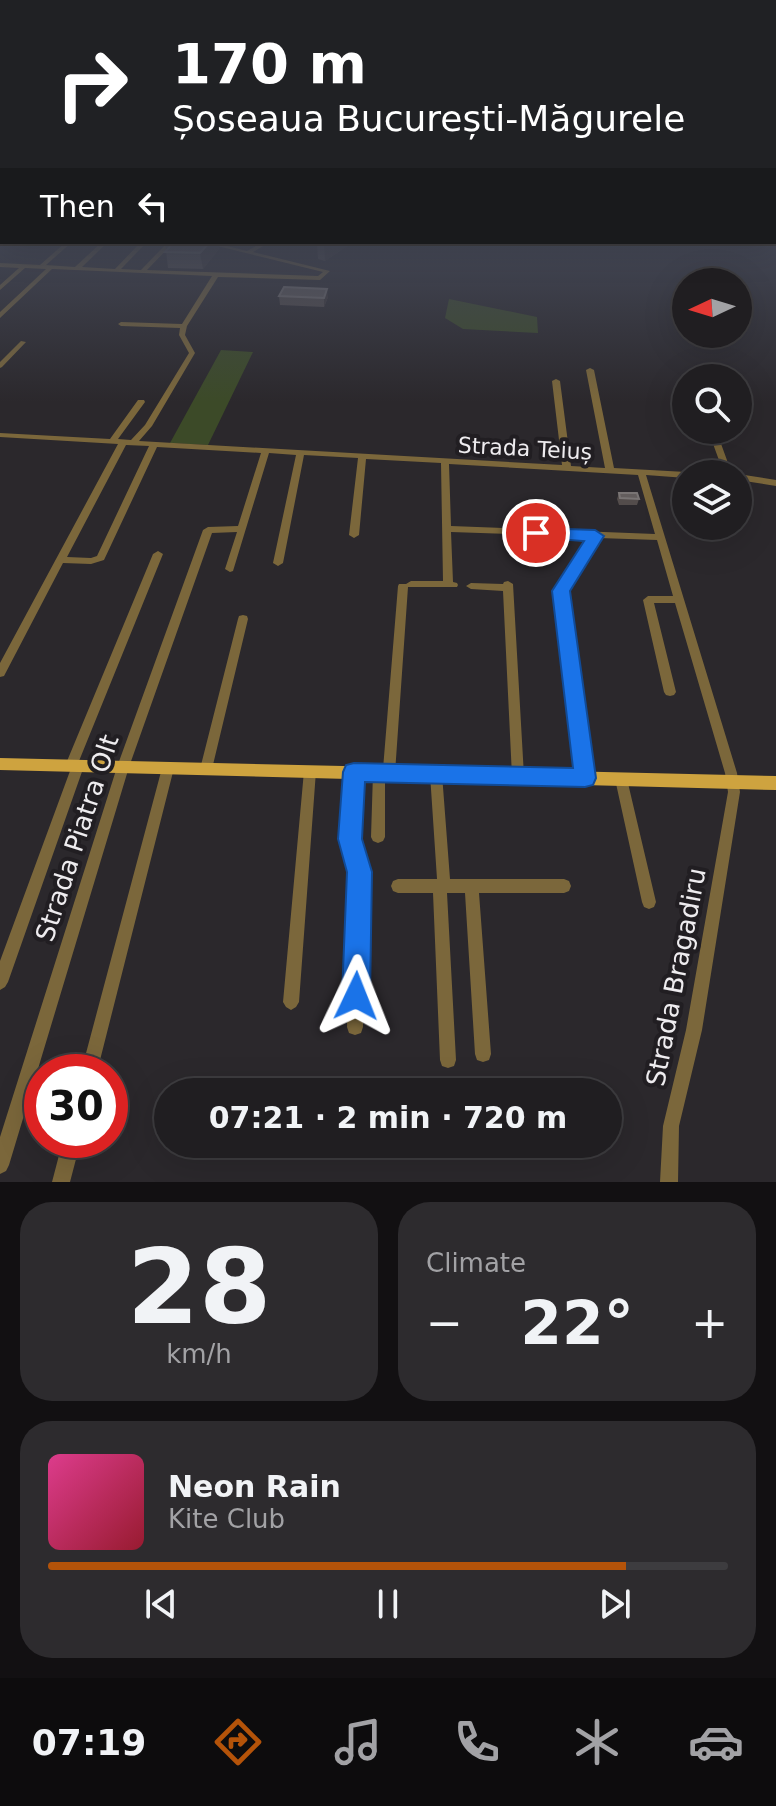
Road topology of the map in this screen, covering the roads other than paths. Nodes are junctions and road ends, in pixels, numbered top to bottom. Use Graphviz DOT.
graph roads {
  1 [pos="26,291"];
  2 [pos="206,291"];
  3 [pos="0,316"];
  4 [pos="121,324"];
  5 [pos="184,326"];
  6 [pos="23,342"];
  7 [pos="0,366"];
  8 [pos="590,370"];
  9 [pos="556,381"];
  10 [pos="141,402"];
  11 [pos="0,435"];
  12 [pos="123,443"];
  13 [pos="154,444"];
  14 [pos="265,453"];
  15 [pos="300,455"];
  16 [pos="362,457"];
  17 [pos="445,461"];
  18 [pos="567,469"];
  19 [pos="610,471"];
  20 [pos="641,472"];
  21 [pos="672,474"];
  22 [pos="752,479"];
  23 [pos="776,483"];
  24 [pos="242,529"];
  25 [pos="448,529"];
  26 [pos="354,535"];
  27 [pos="595,536"];
  28 [pos="660,537"];
  29 [pos="158,554"];
  30 [pos="60,560"];
  31 [pos="278,563"];
  32 [pos="230,569"];
  33 [pos="471,586"];
  34 [pos="680,599"];
  35 [pos="243,619"];
  36 [pos="403,666"];
  37 [pos="0,673"];
  38 [pos="670,692"];
  39 [pos="0,764"];
  40 [pos="75,766"];
  41 [pos="123,767"];
  42 [pos="168,768"];
  43 [pos="206,769"];
  44 [pos="310,771"];
  45 [pos="354,772"];
  46 [pos="388,773"];
  47 [pos="436,774"];
  48 [pos="518,776"];
  49 [pos="585,778"];
  50 [pos="621,779"];
  51 [pos="733,782"];
  52 [pos="775,787"];
  53 [pos="378,837"];
  54 [pos="398,886"];
  55 [pos="564,886"];
  56 [pos="442,887"];
  57 [pos="472,887"];
  58 [pos="649,902"];
  59 [pos="0,982"];
  60 [pos="291,1002"];
  61 [pos="355,1027"];
  62 [pos="94,1054"];
  63 [pos="483,1054"];
  64 [pos="448,1060"];
  65 [pos="67,1158"];
  66 [pos="0,1165"];
  67 [pos="61,1182"];
  68 [pos="669,1182"];
  1 -- 3 [label="street"];
  2 -- 5 [label="street"];
  4 -- 5 [label="street"];
  5 -- 12 [label="street"];
  6 -- 7 [label="street"];
  8 -- 19 [label="street"];
  9 -- 18 [label="street"];
  10 -- 12 [label="street"];
  11 -- 12 [label="street, Strada Teiuș"];
  12 -- 13 [label="street, Strada Teiuș"];
  12 -- 30 [label="street"];
  13 -- 14 [label="street, Strada Teiuș"];
  13 -- 30 [label="street"];
  14 -- 15 [label="street, Strada Teiuș"];
  14 -- 24 [label="street"];
  15 -- 16 [label="street, Strada Teiuș"];
  15 -- 31 [label="street"];
  16 -- 17 [label="street, Strada Teiuș"];
  16 -- 26 [label="street"];
  17 -- 18 [label="street, Strada Teiuș"];
  17 -- 25 [label="street"];
  18 -- 19 [label="street, Strada Teiuș"];
  19 -- 20 [label="street, Strada Teiuș"];
  20 -- 21 [label="street, Strada Teiuș"];
  20 -- 28 [label="street"];
  22 -- 23 [label="street"];
  24 -- 32 [label="street"];
  24 -- 41 [label="street, Strada Piatra Olt"];
  25 -- 27 [label="street"];
  25 -- 46 [label="street"];
  27 -- 28 [label="street"];
  27 -- 49 [label="street"];
  28 -- 34 [label="street"];
  29 -- 40 [label="street"];
  30 -- 37 [label="street"];
  33 -- 48 [label="street"];
  34 -- 38 [label="street"];
  34 -- 51 [label="street"];
  35 -- 43 [label="street"];
  36 -- 46 [label="street"];
  39 -- 40 [label="main road"];
  40 -- 41 [label="main road"];
  40 -- 59 [label="street"];
  41 -- 42 [label="main road"];
  41 -- 66 [label="street, Strada Piatra Olt"];
  42 -- 43 [label="main road"];
  42 -- 62 [label="street"];
  43 -- 44 [label="main road"];
  44 -- 45 [label="main road"];
  44 -- 60 [label="street"];
  45 -- 46 [label="main road"];
  45 -- 61 [label="street"];
  46 -- 47 [label="main road"];
  46 -- 53 [label="street"];
  47 -- 48 [label="main road"];
  47 -- 56 [label="street"];
  48 -- 49 [label="main road"];
  49 -- 50 [label="main road"];
  50 -- 51 [label="main road"];
  50 -- 58 [label="street"];
  51 -- 52 [label="main road"];
  51 -- 68 [label="street, Strada Bragadiru"];
  54 -- 56 [label="street"];
  55 -- 57 [label="street"];
  56 -- 57 [label="street"];
  56 -- 64 [label="street"];
  57 -- 63 [label="street"];
  65 -- 67 [label="street"];
}
